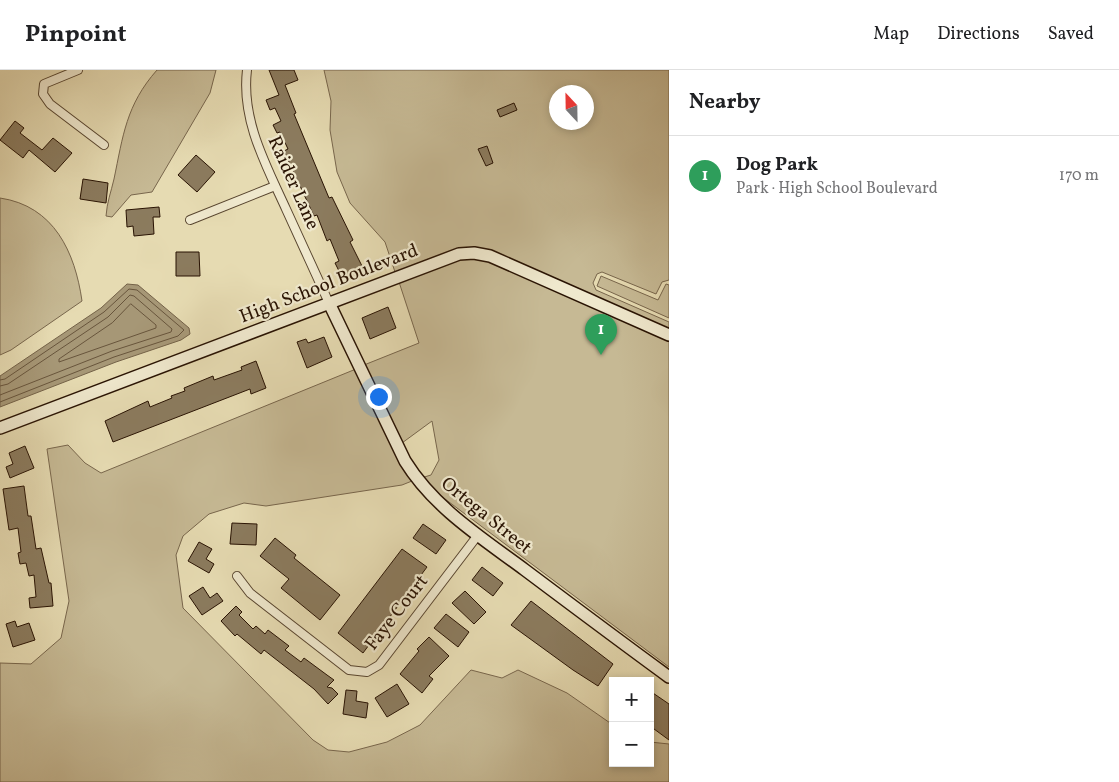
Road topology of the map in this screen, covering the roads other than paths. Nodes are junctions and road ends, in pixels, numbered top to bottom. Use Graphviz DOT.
graph roads {
  1 [pos="78,70"];
  2 [pos="247,70"];
  3 [pos="104,145"];
  4 [pos="275,186"];
  5 [pos="190,220"];
  6 [pos="329,303"];
  7 [pos="669,335"];
  8 [pos="0,428"];
  9 [pos="478,535"];
  10 [pos="237,576"];
  11 [pos="669,677"];
  1 -- 3 [label="street"];
  2 -- 4 [label="street, Raider Lane"];
  4 -- 5 [label="street"];
  4 -- 6 [label="street, Raider Lane"];
  6 -- 7 [label="street, High School Boulevard"];
  6 -- 8 [label="street, High School Boulevard"];
  6 -- 9 [label="street, Ortega Street"];
  9 -- 10 [label="street, Faye Court"];
  9 -- 11 [label="street, Ortega Street"];
}
